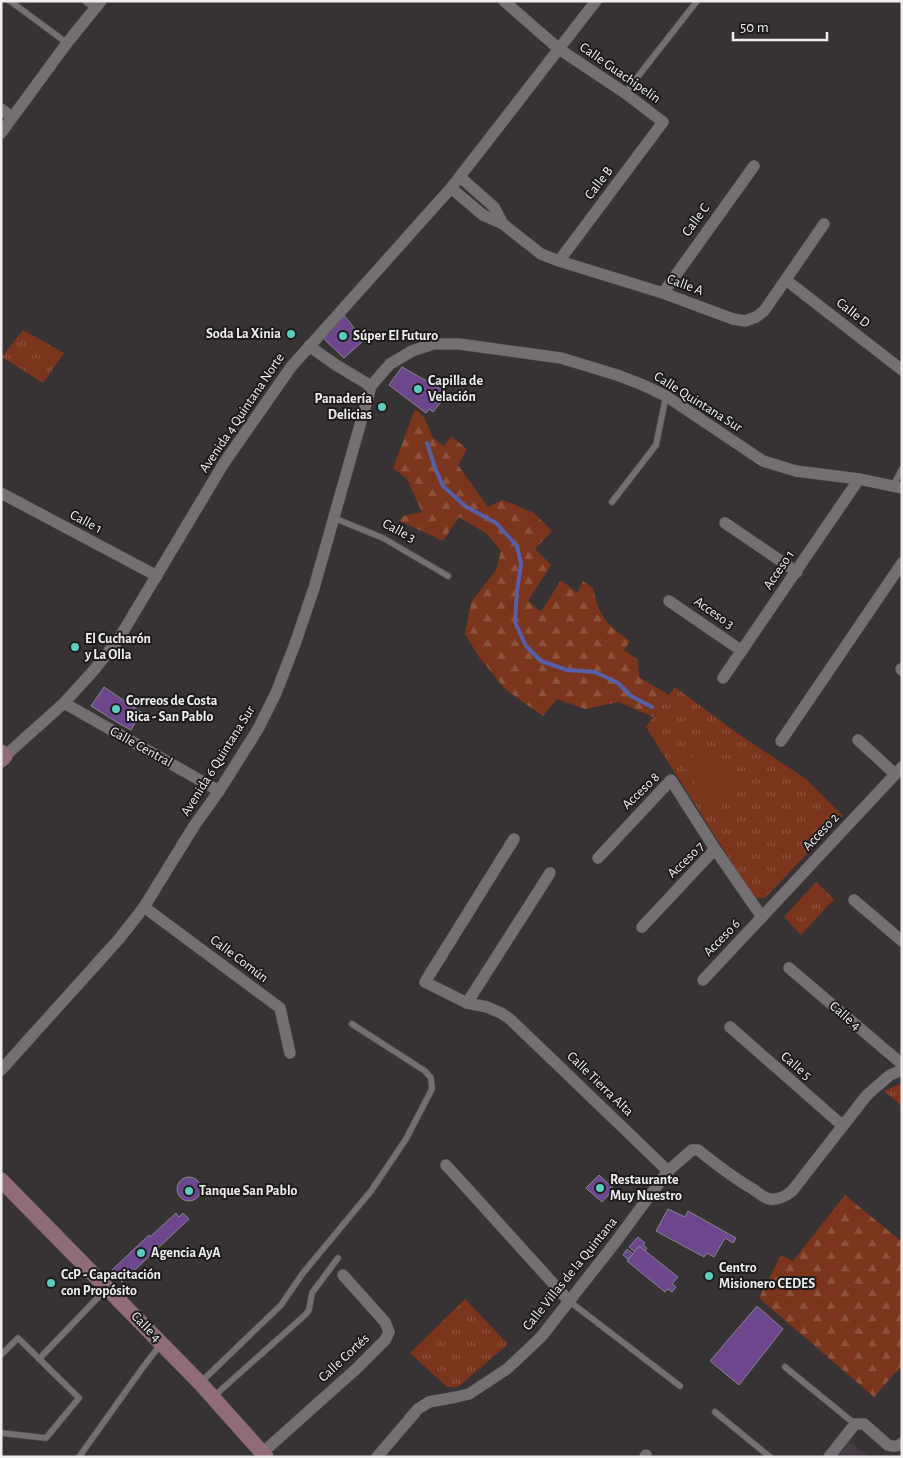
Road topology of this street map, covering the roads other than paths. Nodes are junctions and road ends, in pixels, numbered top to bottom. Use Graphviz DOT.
graph roads {
  1 [pos="10,1"];
  2 [pos="85,1"];
  3 [pos="504,1"];
  4 [pos="596,1"];
  5 [pos="697,1"];
  6 [pos="98,5"];
  7 [pos="67,44"];
  8 [pos="559,49"];
  9 [pos="625,93"];
  10 [pos="1,109"];
  11 [pos="12,117"];
  12 [pos="664,122"];
  13 [pos="1,133"];
  14 [pos="754,166"];
  15 [pos="460,177"];
  16 [pos="451,188"];
  17 [pos="502,224"];
  18 [pos="824,224"];
  19 [pos="559,262"];
  20 [pos="786,280"];
  21 [pos="663,292"];
  22 [pos="309,346"];
  23 [pos="902,370"];
  24 [pos="371,386"];
  25 [pos="666,396"];
  26 [pos="902,469"];
  27 [pos="859,478"];
  28 [pos="898,487"];
  29 [pos="1,493"];
  30 [pos="612,502"];
  31 [pos="334,518"];
  32 [pos="725,523"];
  33 [pos="902,563"];
  34 [pos="796,572"];
  35 [pos="157,576"];
  36 [pos="448,576"];
  37 [pos="669,601"];
  38 [pos="742,651"];
  39 [pos="724,678"];
  40 [pos="64,703"];
  41 [pos="858,740"];
  42 [pos="781,741"];
  43 [pos="2,756"];
  44 [pos="899,771"];
  45 [pos="219,791"];
  46 [pos="514,839"];
  47 [pos="715,849"];
  48 [pos="598,858"];
  49 [pos="550,873"];
  50 [pos="854,900"];
  51 [pos="144,907"];
  52 [pos="762,917"];
  53 [pos="642,927"];
  54 [pos="902,941"];
  55 [pos="789,968"];
  56 [pos="703,980"];
  57 [pos="467,1004"];
  58 [pos="352,1024"];
  59 [pos="730,1027"];
  60 [pos="290,1053"];
  61 [pos="902,1064"];
  62 [pos="1,1070"];
  63 [pos="902,1070"];
  64 [pos="843,1126"];
  65 [pos="446,1165"];
  66 [pos="668,1171"];
  67 [pos="1,1180"];
  68 [pos="338,1258"];
  69 [pos="343,1275"];
  70 [pos="107,1287"];
  71 [pos="569,1301"];
  72 [pos="162,1343"];
  73 [pos="1,1355"];
  74 [pos="39,1358"];
  75 [pos="785,1367"];
  76 [pos="200,1383"];
  77 [pos="680,1386"];
  78 [pos="213,1397"];
  79 [pos="715,1412"];
  80 [pos="856,1424"];
  81 [pos="1,1433"];
  82 [pos="902,1443"];
  83 [pos="264,1455"];
  84 [pos="79,1457"];
  85 [pos="377,1457"];
  86 [pos="770,1457"];
  87 [pos="829,1457"];
  1 -- 7 [label="lane"];
  2 -- 6 [label="lane"];
  3 -- 8 [label="street, Calle Guachipelín"];
  4 -- 8 [label="street, Avenida 4 Quintana Norte"];
  5 -- 9 [label="lane"];
  6 -- 7 [label="street"];
  7 -- 11 [label="street"];
  8 -- 9 [label="street, Calle Guachipelín"];
  8 -- 15 [label="street, Avenida 4 Quintana Norte"];
  9 -- 12 [label="street, Calle Guachipelín"];
  10 -- 11 [label="street"];
  11 -- 13 [label="street"];
  12 -- 19 [label="street, Calle B"];
  14 -- 21 [label="street, Calle C"];
  15 -- 16 [label="street, Avenida 4 Quintana Norte"];
  15 -- 17 [label="street, Calle A"];
  16 -- 17 [label="street, Calle A"];
  16 -- 22 [label="street, Avenida 4 Quintana Norte"];
  17 -- 19 [label="street, Calle A"];
  18 -- 20 [label="street, Calle A"];
  19 -- 21 [label="street, Calle A"];
  20 -- 21 [label="street, Calle A"];
  20 -- 23 [label="street, Calle D"];
  22 -- 24 [label="street"];
  22 -- 35 [label="street, Avenida 4 Quintana Norte"];
  24 -- 25 [label="street, Calle Quintana Sur"];
  24 -- 31 [label="street, Avenida 6 Quintana Sur"];
  25 -- 27 [label="street, Calle Quintana Sur"];
  25 -- 30 [label="lane"];
  26 -- 28 [label="lane"];
  27 -- 28 [label="street, Calle Quintana Sur"];
  27 -- 34 [label="street, Acceso 1"];
  29 -- 35 [label="street, Calle 1"];
  31 -- 36 [label="lane, Calle 3"];
  31 -- 45 [label="street, Avenida 6 Quintana Sur"];
  32 -- 34 [label="street"];
  33 -- 42 [label="street"];
  34 -- 38 [label="street, Acceso 1"];
  35 -- 40 [label="street, Avenida 4 Quintana Norte"];
  37 -- 38 [label="street, Acceso 3"];
  38 -- 39 [label="street, Acceso 1"];
  40 -- 43 [label="street, Avenida 4 Quintana Norte"];
  40 -- 45 [label="street, Calle Central"];
  41 -- 44 [label="street"];
  44 -- 52 [label="street, Acceso 2"];
  45 -- 51 [label="street, Avenida 6 Quintana Sur"];
  46 -- 57 [label="street, Calle Tierra Alta"];
  47 -- 48 [label="street, Acceso 8"];
  47 -- 52 [label="street, Acceso 7"];
  47 -- 53 [label="street, Acceso 7"];
  49 -- 57 [label="street"];
  50 -- 54 [label="street"];
  51 -- 60 [label="street, Calle Común"];
  51 -- 62 [label="street, Avenida 6 Quintana Sur"];
  52 -- 56 [label="street, Acceso 6"];
  55 -- 61 [label="street, Calle 4"];
  57 -- 66 [label="street, Calle Tierra Alta"];
  58 -- 76 [label="lane"];
  59 -- 64 [label="street, Calle 5"];
  63 -- 64 [label="street, Calle Villas de la Quintana"];
  64 -- 66 [label="street, Calle Villas de la Quintana"];
  65 -- 71 [label="street"];
  66 -- 71 [label="street, Calle Villas de la Quintana"];
  67 -- 70 [label="main road, Calle 4"];
  68 -- 78 [label="lane"];
  69 -- 83 [label="street, Calle Cortés"];
  70 -- 72 [label="main road, Calle 4"];
  70 -- 74 [label="lane"];
  71 -- 77 [label="lane"];
  71 -- 85 [label="street, Calle Villas de la Quintana"];
  72 -- 76 [label="main road, Calle 4"];
  72 -- 84 [label="lane"];
  73 -- 74 [label="lane"];
  74 -- 81 [label="lane"];
  75 -- 80 [label="lane"];
  76 -- 78 [label="main road, Calle 4"];
  78 -- 83 [label="main road, Calle 4"];
  79 -- 86 [label="lane"];
  80 -- 82 [label="street"];
  80 -- 87 [label="street"];
}
